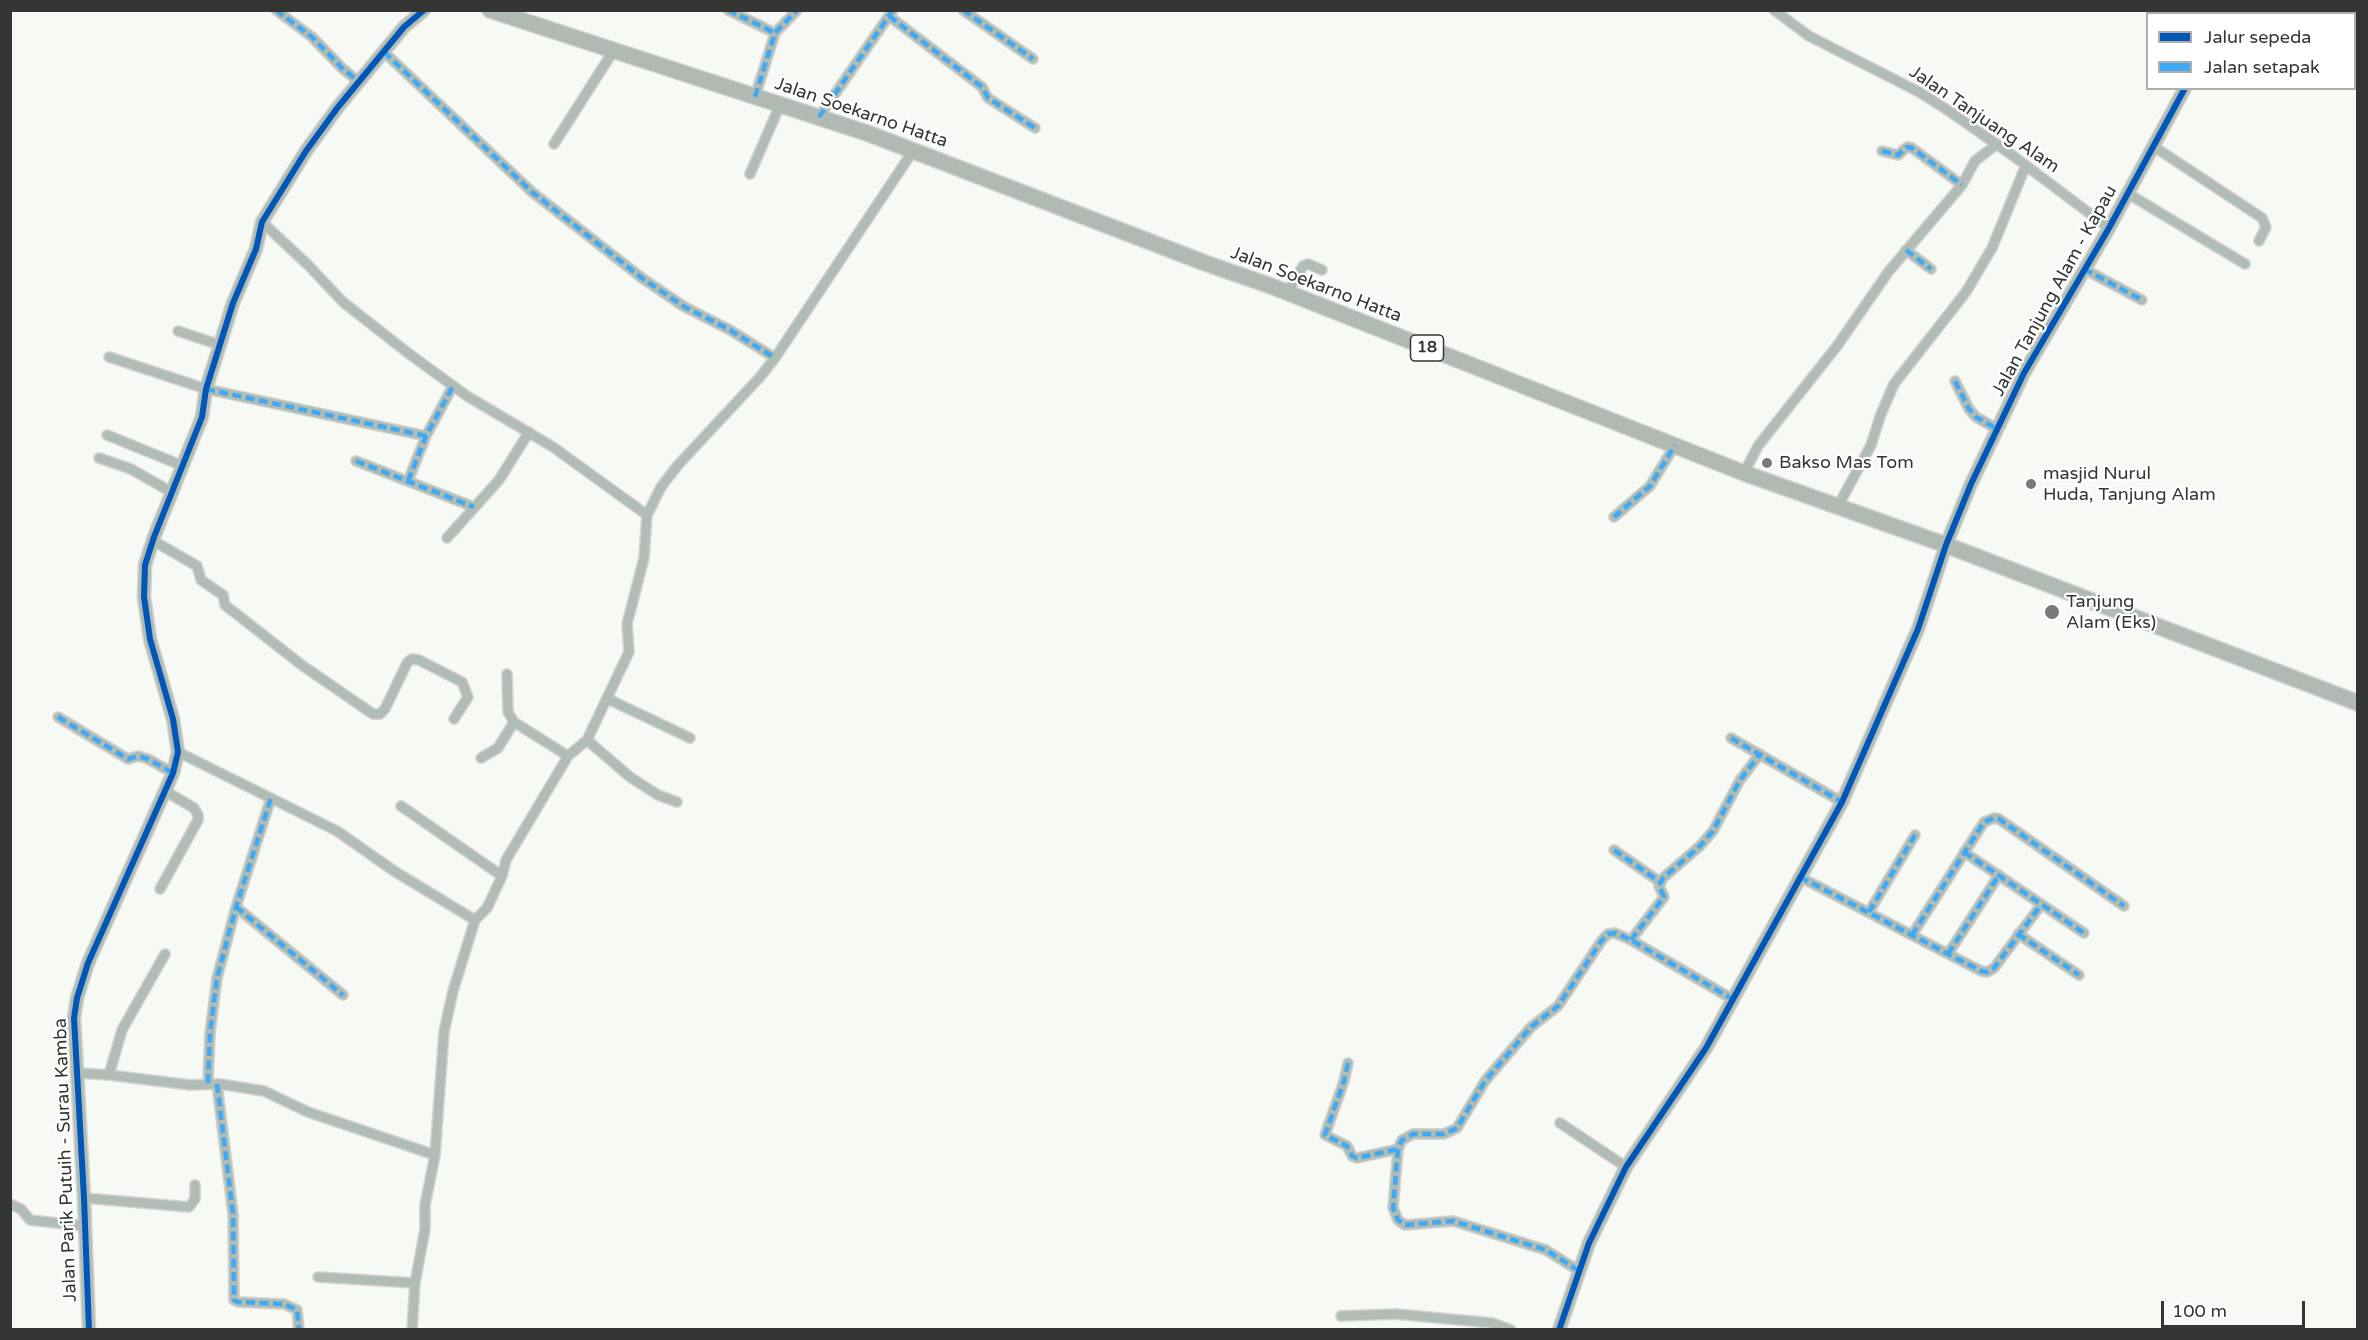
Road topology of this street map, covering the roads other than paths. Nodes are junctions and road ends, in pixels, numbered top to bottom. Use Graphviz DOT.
graph roads {
  1 [pos="276,10"];
  2 [pos="424,10"];
  3 [pos="490,10"];
  4 [pos="728,10"];
  5 [pos="797,10"];
  6 [pos="963,10"];
  7 [pos="1774,10"];
  8 [pos="891,13"];
  9 [pos="775,33"];
  10 [pos="614,50"];
  11 [pos="384,52"];
  12 [pos="1033,59"];
  13 [pos="358,81"];
  14 [pos="2184,90"];
  15 [pos="755,97"];
  16 [pos="780,105"];
  17 [pos="819,117"];
  18 [pos="1035,128"];
  19 [pos="554,144"];
  20 [pos="1997,144"];
  21 [pos="2153,146"];
  22 [pos="913,151"];
  23 [pos="1882,151"];
  24 [pos="2026,165"];
  25 [pos="750,174"];
  26 [pos="1962,185"];
  27 [pos="2127,193"];
  28 [pos="262,222"];
  29 [pos="2109,228"];
  30 [pos="2259,241"];
  31 [pos="1906,250"];
  32 [pos="2245,264"];
  33 [pos="1932,268"];
  34 [pos="2084,269"];
  35 [pos="1322,270"];
  36 [pos="1287,293"];
  37 [pos="2142,300"];
  38 [pos="178,331"];
  39 [pos="220,345"];
  40 [pos="109,357"];
  41 [pos="775,358"];
  42 [pos="1955,381"];
  43 [pos="453,386"];
  44 [pos="206,389"];
  45 [pos="1997,429"];
  46 [pos="529,432"];
  47 [pos="106,435"];
  48 [pos="426,436"];
  49 [pos="1675,445"];
  50 [pos="99,458"];
  51 [pos="356,461"];
  52 [pos="183,466"];
  53 [pos="1744,473"];
  54 [pos="408,481"];
  55 [pos="173,493"];
  56 [pos="474,507"];
  57 [pos="1837,508"];
  58 [pos="647,515"];
  59 [pos="1614,517"];
  60 [pos="447,538"];
  61 [pos="152,540"];
  62 [pos="1946,545"];
  63 [pos="507,674"];
  64 [pos="608,699"];
  65 [pos="2358,703"];
  66 [pos="58,717"];
  67 [pos="454,719"];
  68 [pos="514,723"];
  69 [pos="690,738"];
  70 [pos="1731,738"];
  71 [pos="586,740"];
  72 [pos="178,752"];
  73 [pos="1760,754"];
  74 [pos="568,756"];
  75 [pos="481,758"];
  76 [pos="173,773"];
  77 [pos="165,791"];
  78 [pos="271,798"];
  79 [pos="677,802"];
  80 [pos="1842,802"];
  81 [pos="401,806"];
  82 [pos="1916,835"];
  83 [pos="1614,849"];
  84 [pos="1964,852"];
  85 [pos="1999,875"];
  86 [pos="502,876"];
  87 [pos="1800,877"];
  88 [pos="1660,882"];
  89 [pos="160,889"];
  90 [pos="2041,904"];
  91 [pos="2124,906"];
  92 [pos="236,907"];
  93 [pos="1869,912"];
  94 [pos="476,920"];
  95 [pos="2084,933"];
  96 [pos="2018,934"];
  97 [pos="1912,935"];
  98 [pos="1631,940"];
  99 [pos="165,954"];
  100 [pos="1948,954"];
  101 [pos="2079,975"];
  102 [pos="343,994"];
  103 [pos="1734,1000"];
  104 [pos="1348,1063"];
  105 [pos="78,1073"];
  106 [pos="109,1075"];
  107 [pos="213,1084"];
  108 [pos="1560,1123"];
  109 [pos="1398,1149"];
  110 [pos="435,1155"];
  111 [pos="1626,1167"];
  112 [pos="195,1185"];
  113 [pos="84,1198"];
  114 [pos="10,1204"];
  115 [pos="84,1226"];
  116 [pos="1579,1271"];
  117 [pos="318,1277"];
  118 [pos="415,1283"];
  119 [pos="1341,1316"];
  120 [pos="88,1329"];
  121 [pos="299,1329"];
  122 [pos="412,1329"];
  123 [pos="1511,1329"];
  124 [pos="1559,1329"];
  1 -- 13 [label="street"];
  2 -- 11 [label="street, Jalan Parik Putuih - Surau Kamba"];
  3 -- 10 [label="highway, Jalan Soekarno Hatta / 18"];
  4 -- 9 [label="street"];
  5 -- 9 [label="street"];
  6 -- 12 [label="street"];
  7 -- 20 [label="street, Jalan Tanjuang Alam"];
  8 -- 17 [label="street"];
  8 -- 18 [label="street"];
  9 -- 15 [label="street"];
  10 -- 15 [label="highway, Jalan Soekarno Hatta / 18"];
  10 -- 19 [label="street"];
  11 -- 13 [label="street, Jalan Parik Putuih - Surau Kamba"];
  11 -- 41 [label="street"];
  13 -- 28 [label="street, Jalan Parik Putuih - Surau Kamba"];
  14 -- 21 [label="street, Jalan Tanjung Alam - Kapau"];
  15 -- 16 [label="highway, Jalan Soekarno Hatta / 18"];
  16 -- 17 [label="highway, Jalan Soekarno Hatta / 18"];
  16 -- 25 [label="street"];
  17 -- 22 [label="highway, Jalan Soekarno Hatta / 18"];
  20 -- 24 [label="street, Jalan Tanjuang Alam"];
  20 -- 26 [label="street"];
  21 -- 27 [label="street, Jalan Tanjung Alam - Kapau"];
  21 -- 30 [label="street"];
  22 -- 36 [label="highway, Jalan Soekarno Hatta / 18"];
  22 -- 41 [label="street"];
  23 -- 26 [label="street"];
  24 -- 29 [label="street, Jalan Tanjuang Alam"];
  24 -- 57 [label="street"];
  26 -- 31 [label="street"];
  27 -- 29 [label="street, Jalan Tanjung Alam - Kapau"];
  27 -- 32 [label="street"];
  28 -- 39 [label="street, Jalan Parik Putuih - Surau Kamba"];
  28 -- 43 [label="street"];
  29 -- 34 [label="street, Jalan Tanjung Alam - Kapau"];
  31 -- 33 [label="street"];
  31 -- 53 [label="street"];
  34 -- 37 [label="street"];
  34 -- 45 [label="street, Jalan Tanjung Alam - Kapau"];
  35 -- 36 [label="street"];
  36 -- 49 [label="highway, Jalan Soekarno Hatta / 18"];
  38 -- 39 [label="street"];
  39 -- 44 [label="street, Jalan Parik Putuih - Surau Kamba"];
  40 -- 44 [label="street"];
  41 -- 58 [label="street"];
  42 -- 45 [label="street"];
  43 -- 46 [label="street"];
  43 -- 48 [label="street"];
  44 -- 48 [label="street"];
  44 -- 52 [label="street, Jalan Parik Putuih - Surau Kamba"];
  45 -- 62 [label="street, Jalan Tanjung Alam - Kapau"];
  46 -- 56 [label="street"];
  46 -- 58 [label="street"];
  47 -- 52 [label="street"];
  48 -- 54 [label="street"];
  49 -- 53 [label="highway, Jalan Soekarno Hatta / 18"];
  49 -- 59 [label="street"];
  50 -- 55 [label="street"];
  51 -- 54 [label="street"];
  52 -- 55 [label="street, Jalan Parik Putuih - Surau Kamba"];
  53 -- 57 [label="highway, Jalan Soekarno Hatta / 18"];
  54 -- 56 [label="street"];
  55 -- 61 [label="street, Jalan Parik Putuih - Surau Kamba"];
  56 -- 60 [label="street"];
  57 -- 62 [label="highway, Jalan Soekarno Hatta / 18"];
  58 -- 64 [label="street"];
  61 -- 67 [label="street"];
  61 -- 72 [label="street, Jalan Parik Putuih - Surau Kamba"];
  62 -- 65 [label="highway, Jalan Soekarno Hatta / 18"];
  62 -- 80 [label="street, Jalan Tanjung Alam - Kapau"];
  63 -- 68 [label="street"];
  64 -- 69 [label="street"];
  64 -- 71 [label="street"];
  66 -- 76 [label="street"];
  68 -- 74 [label="street"];
  68 -- 75 [label="street"];
  70 -- 73 [label="street"];
  71 -- 74 [label="street"];
  71 -- 79 [label="street"];
  72 -- 76 [label="street, Jalan Parik Putuih - Surau Kamba"];
  72 -- 78 [label="street"];
  73 -- 80 [label="street"];
  73 -- 88 [label="street"];
  74 -- 86 [label="street"];
  76 -- 77 [label="street, Jalan Parik Putuih - Surau Kamba"];
  77 -- 89 [label="street"];
  77 -- 105 [label="street, Jalan Parik Putuih - Surau Kamba"];
  78 -- 92 [label="street"];
  78 -- 94 [label="street"];
  80 -- 87 [label="street, Jalan Tanjung Alam - Kapau"];
  81 -- 86 [label="street"];
  82 -- 93 [label="street"];
  83 -- 88 [label="street"];
  84 -- 85 [label="street"];
  84 -- 91 [label="street"];
  84 -- 97 [label="street"];
  85 -- 90 [label="street"];
  85 -- 100 [label="street"];
  86 -- 94 [label="street"];
  87 -- 93 [label="street"];
  87 -- 103 [label="street, Jalan Tanjung Alam - Kapau"];
  88 -- 98 [label="street"];
  90 -- 95 [label="street"];
  90 -- 96 [label="street"];
  92 -- 102 [label="street"];
  92 -- 107 [label="street"];
  93 -- 97 [label="street"];
  94 -- 110 [label="street"];
  96 -- 100 [label="street"];
  96 -- 101 [label="street"];
  97 -- 100 [label="street"];
  98 -- 103 [label="street"];
  98 -- 109 [label="street"];
  99 -- 106 [label="street"];
  103 -- 111 [label="street, Jalan Tanjung Alam - Kapau"];
  104 -- 109 [label="street"];
  105 -- 106 [label="street"];
  105 -- 113 [label="street, Jalan Parik Putuih - Surau Kamba"];
  106 -- 107 [label="street"];
  107 -- 110 [label="street"];
  107 -- 121 [label="street"];
  108 -- 111 [label="street"];
  109 -- 116 [label="street"];
  110 -- 118 [label="street"];
  111 -- 116 [label="street, Jalan Tanjung Alam - Kapau"];
  112 -- 113 [label="street"];
  113 -- 115 [label="street, Jalan Parik Putuih - Surau Kamba"];
  114 -- 115 [label="street"];
  115 -- 120 [label="street, Jalan Parik Putuih - Surau Kamba"];
  116 -- 124 [label="street, Jalan Tanjung Alam - Kapau"];
  117 -- 118 [label="street"];
  118 -- 122 [label="street"];
  119 -- 123 [label="street"];
}
